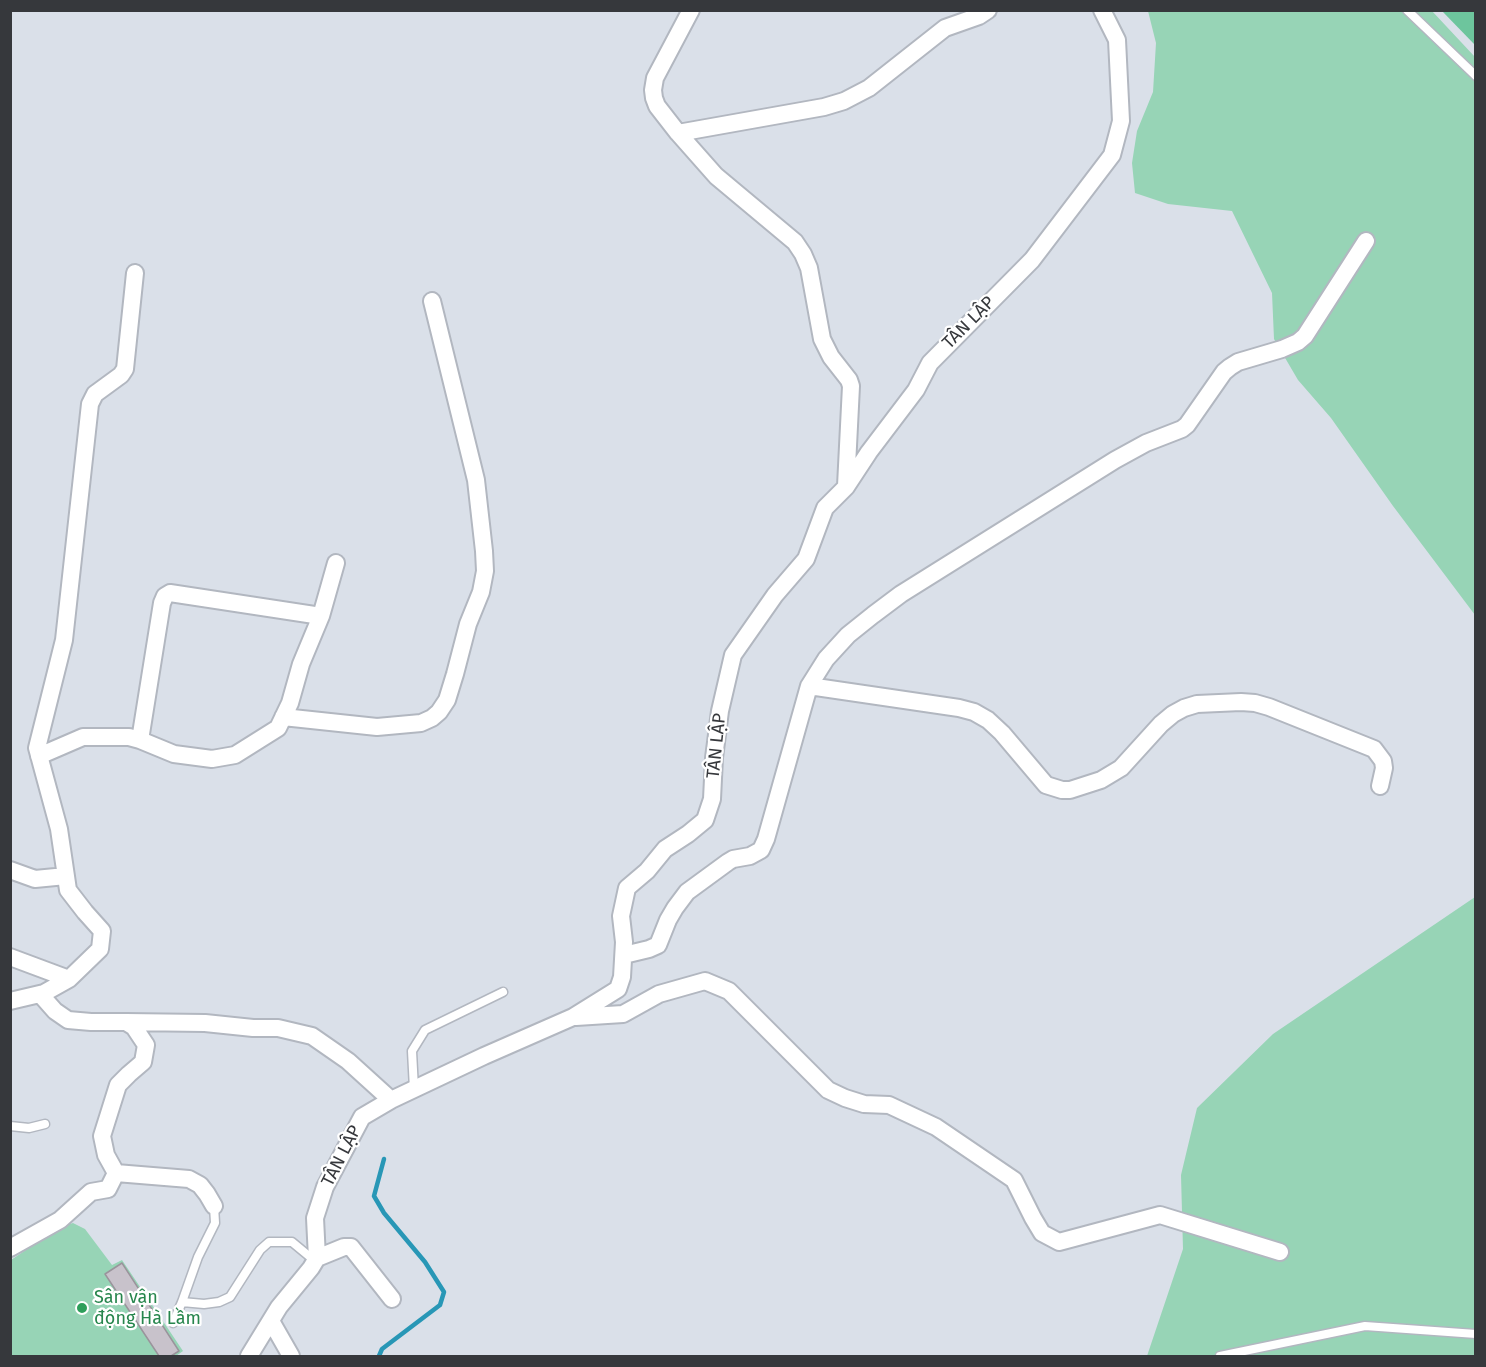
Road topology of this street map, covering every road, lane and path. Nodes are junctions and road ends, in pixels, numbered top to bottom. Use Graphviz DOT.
graph roads {
  1 [pos="690,10"];
  2 [pos="988,10"];
  3 [pos="1102,10"];
  4 [pos="1407,10"];
  5 [pos="1476,76"];
  6 [pos="678,133"];
  7 [pos="1366,241"];
  8 [pos="135,273"];
  9 [pos="432,301"];
  10 [pos="846,487"];
  11 [pos="336,562"];
  12 [pos="321,616"];
  13 [pos="809,686"];
  14 [pos="283,717"];
  15 [pos="140,740"];
  16 [pos="39,756"];
  17 [pos="1380,786"];
  18 [pos="10,870"];
  19 [pos="66,876"];
  20 [pos="624,955"];
  21 [pos="10,957"];
  22 [pos="69,979"];
  23 [pos="503,992"];
  24 [pos="40,994"];
  25 [pos="10,1001"];
  26 [pos="573,1017"];
  27 [pos="126,1022"];
  28 [pos="414,1089"];
  29 [pos="392,1100"];
  30 [pos="45,1124"];
  31 [pos="10,1126"];
  32 [pos="116,1173"];
  33 [pos="214,1206"];
  34 [pos="10,1248"];
  35 [pos="1280,1252"];
  36 [pos="316,1259"];
  37 [pos="392,1299"];
  38 [pos="182,1302"];
  39 [pos="271,1321"];
  40 [pos="173,1323"];
  41 [pos="1476,1334"];
  42 [pos="249,1356"];
  43 [pos="291,1356"];
  44 [pos="1220,1356"];
  1 -- 6 [label="street"];
  2 -- 6 [label="street"];
  3 -- 10 [label="street, TÂN LẬP"];
  4 -- 5 [label="lane"];
  6 -- 10 [label="street"];
  7 -- 13 [label="street"];
  8 -- 16 [label="street"];
  9 -- 14 [label="street"];
  10 -- 20 [label="street, TÂN LẬP"];
  11 -- 12 [label="street"];
  12 -- 14 [label="street"];
  12 -- 15 [label="street"];
  13 -- 17 [label="street"];
  13 -- 20 [label="street"];
  14 -- 15 [label="street"];
  15 -- 16 [label="street"];
  16 -- 19 [label="street"];
  18 -- 19 [label="street"];
  19 -- 22 [label="street"];
  20 -- 26 [label="street, TÂN LẬP"];
  21 -- 22 [label="street"];
  22 -- 24 [label="street"];
  23 -- 28 [label="lane"];
  24 -- 25 [label="street"];
  24 -- 27 [label="street"];
  26 -- 28 [label="street, TÂN LẬP"];
  26 -- 35 [label="street"];
  27 -- 29 [label="street"];
  27 -- 32 [label="street"];
  28 -- 29 [label="street, TÂN LẬP"];
  29 -- 36 [label="street, TÂN LẬP"];
  30 -- 31 [label="lane"];
  32 -- 33 [label="street"];
  32 -- 34 [label="street"];
  33 -- 38 [label="lane"];
  36 -- 37 [label="street"];
  36 -- 38 [label="lane"];
  36 -- 39 [label="street"];
  38 -- 40 [label="lane"];
  39 -- 42 [label="street"];
  39 -- 43 [label="street"];
  41 -- 44 [label="lane"];
}
